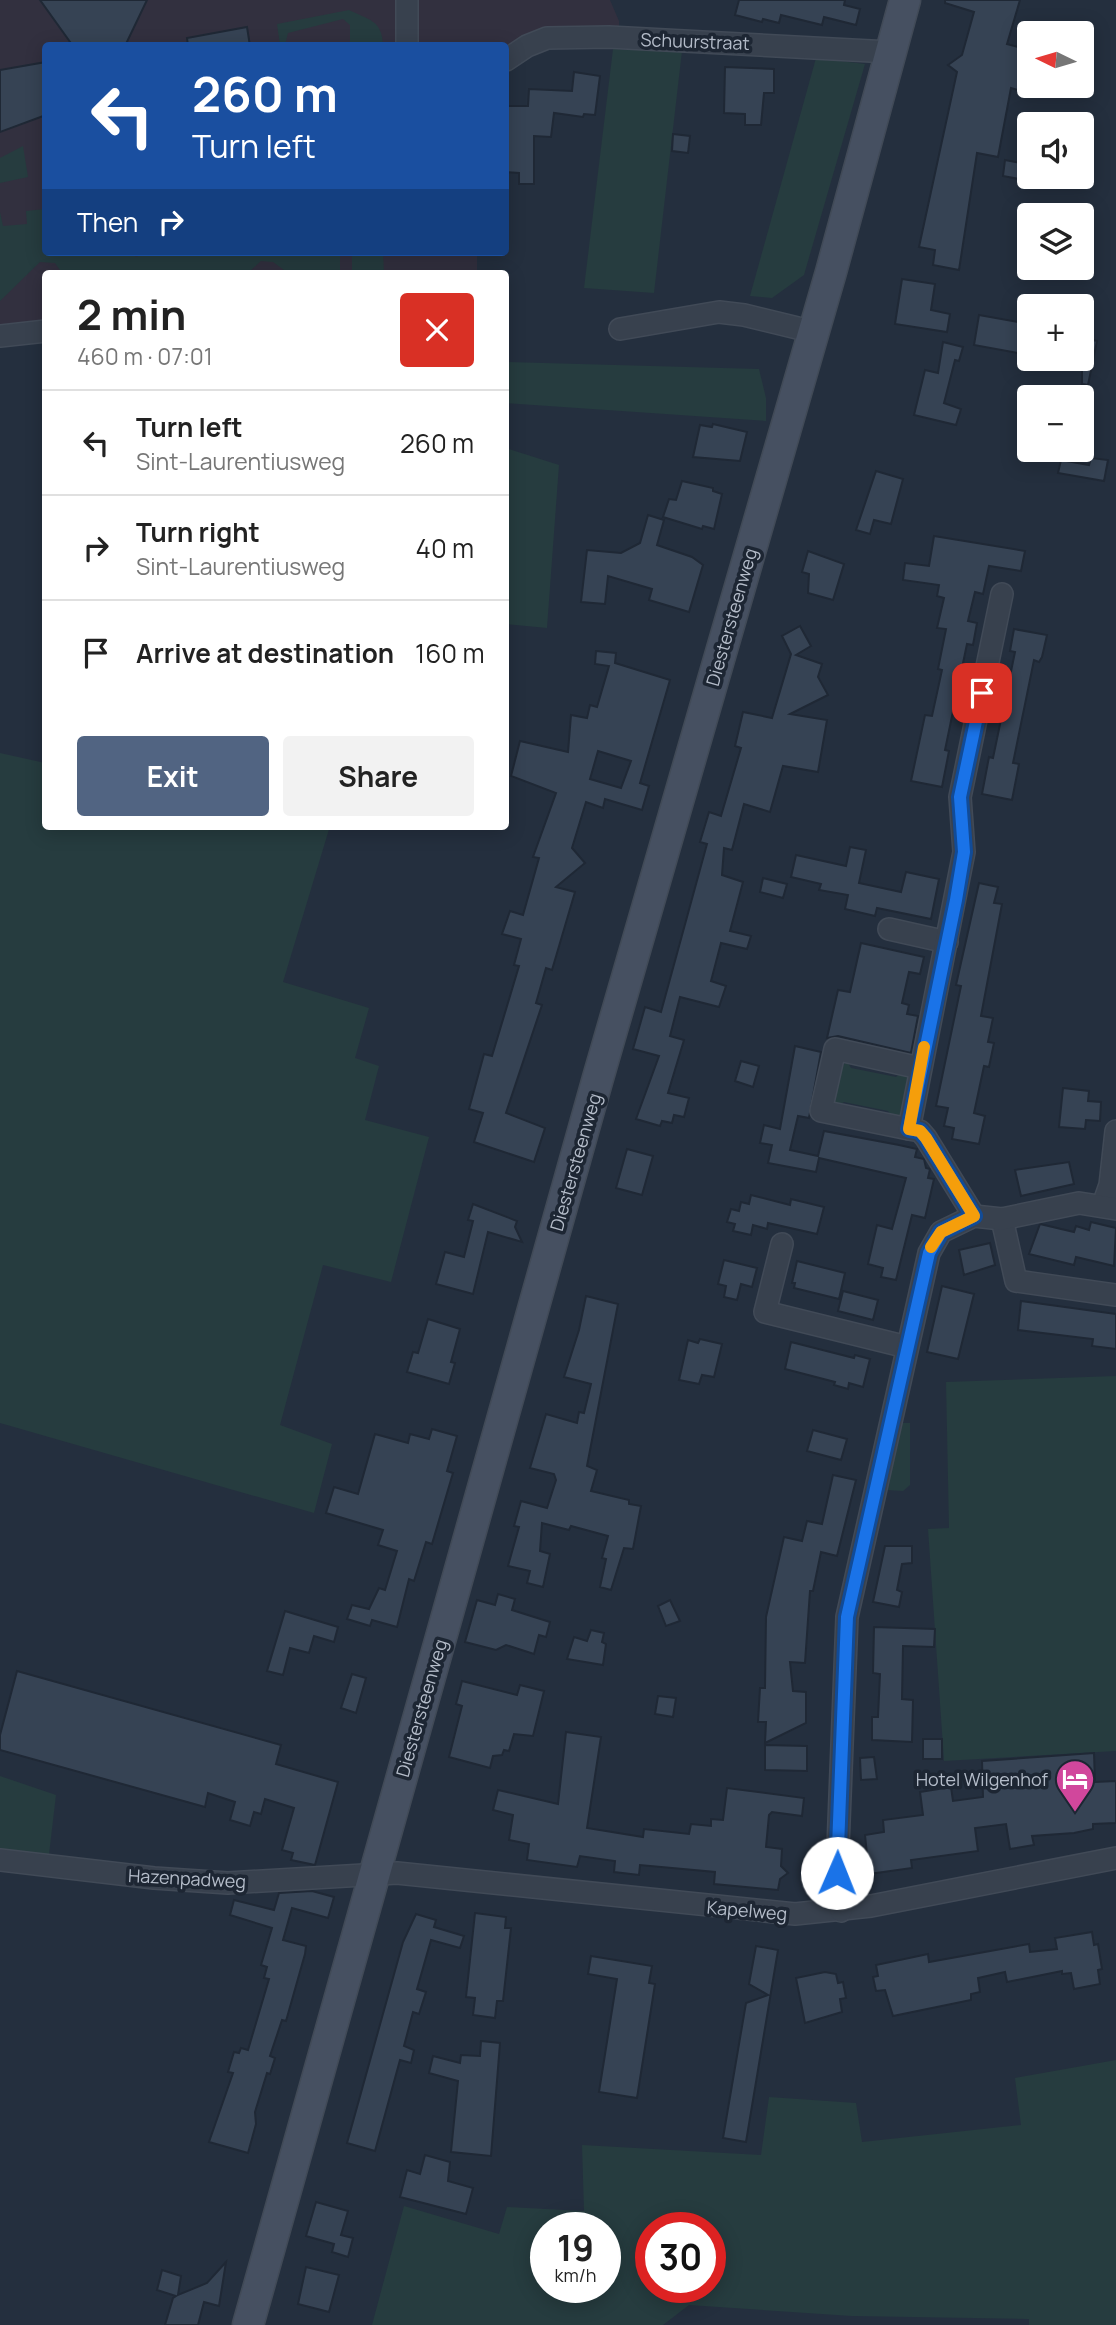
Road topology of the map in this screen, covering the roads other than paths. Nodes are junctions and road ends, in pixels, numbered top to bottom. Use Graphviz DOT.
graph roads {
  1 [pos="407,0"];
  2 [pos="905,0"];
  3 [pos="407,42"];
  4 [pos="890,52"];
  5 [pos="509,58"];
  6 [pos="620,329"];
  7 [pos="42,331"];
  8 [pos="814,332"];
  9 [pos="0,336"];
  10 [pos="1002,594"];
  11 [pos="888,929"];
  12 [pos="947,942"];
  13 [pos="920,1068"];
  14 [pos="909,1129"];
  15 [pos="1116,1131"];
  16 [pos="1109,1207"];
  17 [pos="974,1216"];
  18 [pos="1002,1219"];
  19 [pos="782,1244"];
  20 [pos="1116,1295"];
  21 [pos="907,1347"];
  22 [pos="1116,1858"];
  23 [pos="0,1860"];
  24 [pos="375,1873"];
  25 [pos="841,1911"];
  26 [pos="248,2325"];
  1 -- 3 [label="street"];
  2 -- 4 [label="main road, Diestersteenweg"];
  4 -- 5 [label="street, Schuurstraat"];
  4 -- 8 [label="main road, Diestersteenweg"];
  6 -- 8 [label="street"];
  7 -- 9 [label="street"];
  8 -- 24 [label="main road, Diestersteenweg"];
  10 -- 12 [label="street"];
  11 -- 12 [label="street"];
  12 -- 13 [label="street"];
  13 -- 14 [label="street"];
  13 -- 14 [label="street"];
  14 -- 17 [label="street"];
  15 -- 16 [label="street"];
  16 -- 18 [label="street"];
  17 -- 18 [label="street"];
  17 -- 21 [label="street"];
  18 -- 20 [label="street"];
  19 -- 21 [label="street"];
  21 -- 25 [label="street"];
  22 -- 25 [label="street, Kapelweg"];
  23 -- 24 [label="street, Hazenpadweg"];
  24 -- 25 [label="street, Kapelweg"];
  24 -- 26 [label="main road, Diestersteenweg"];
}
